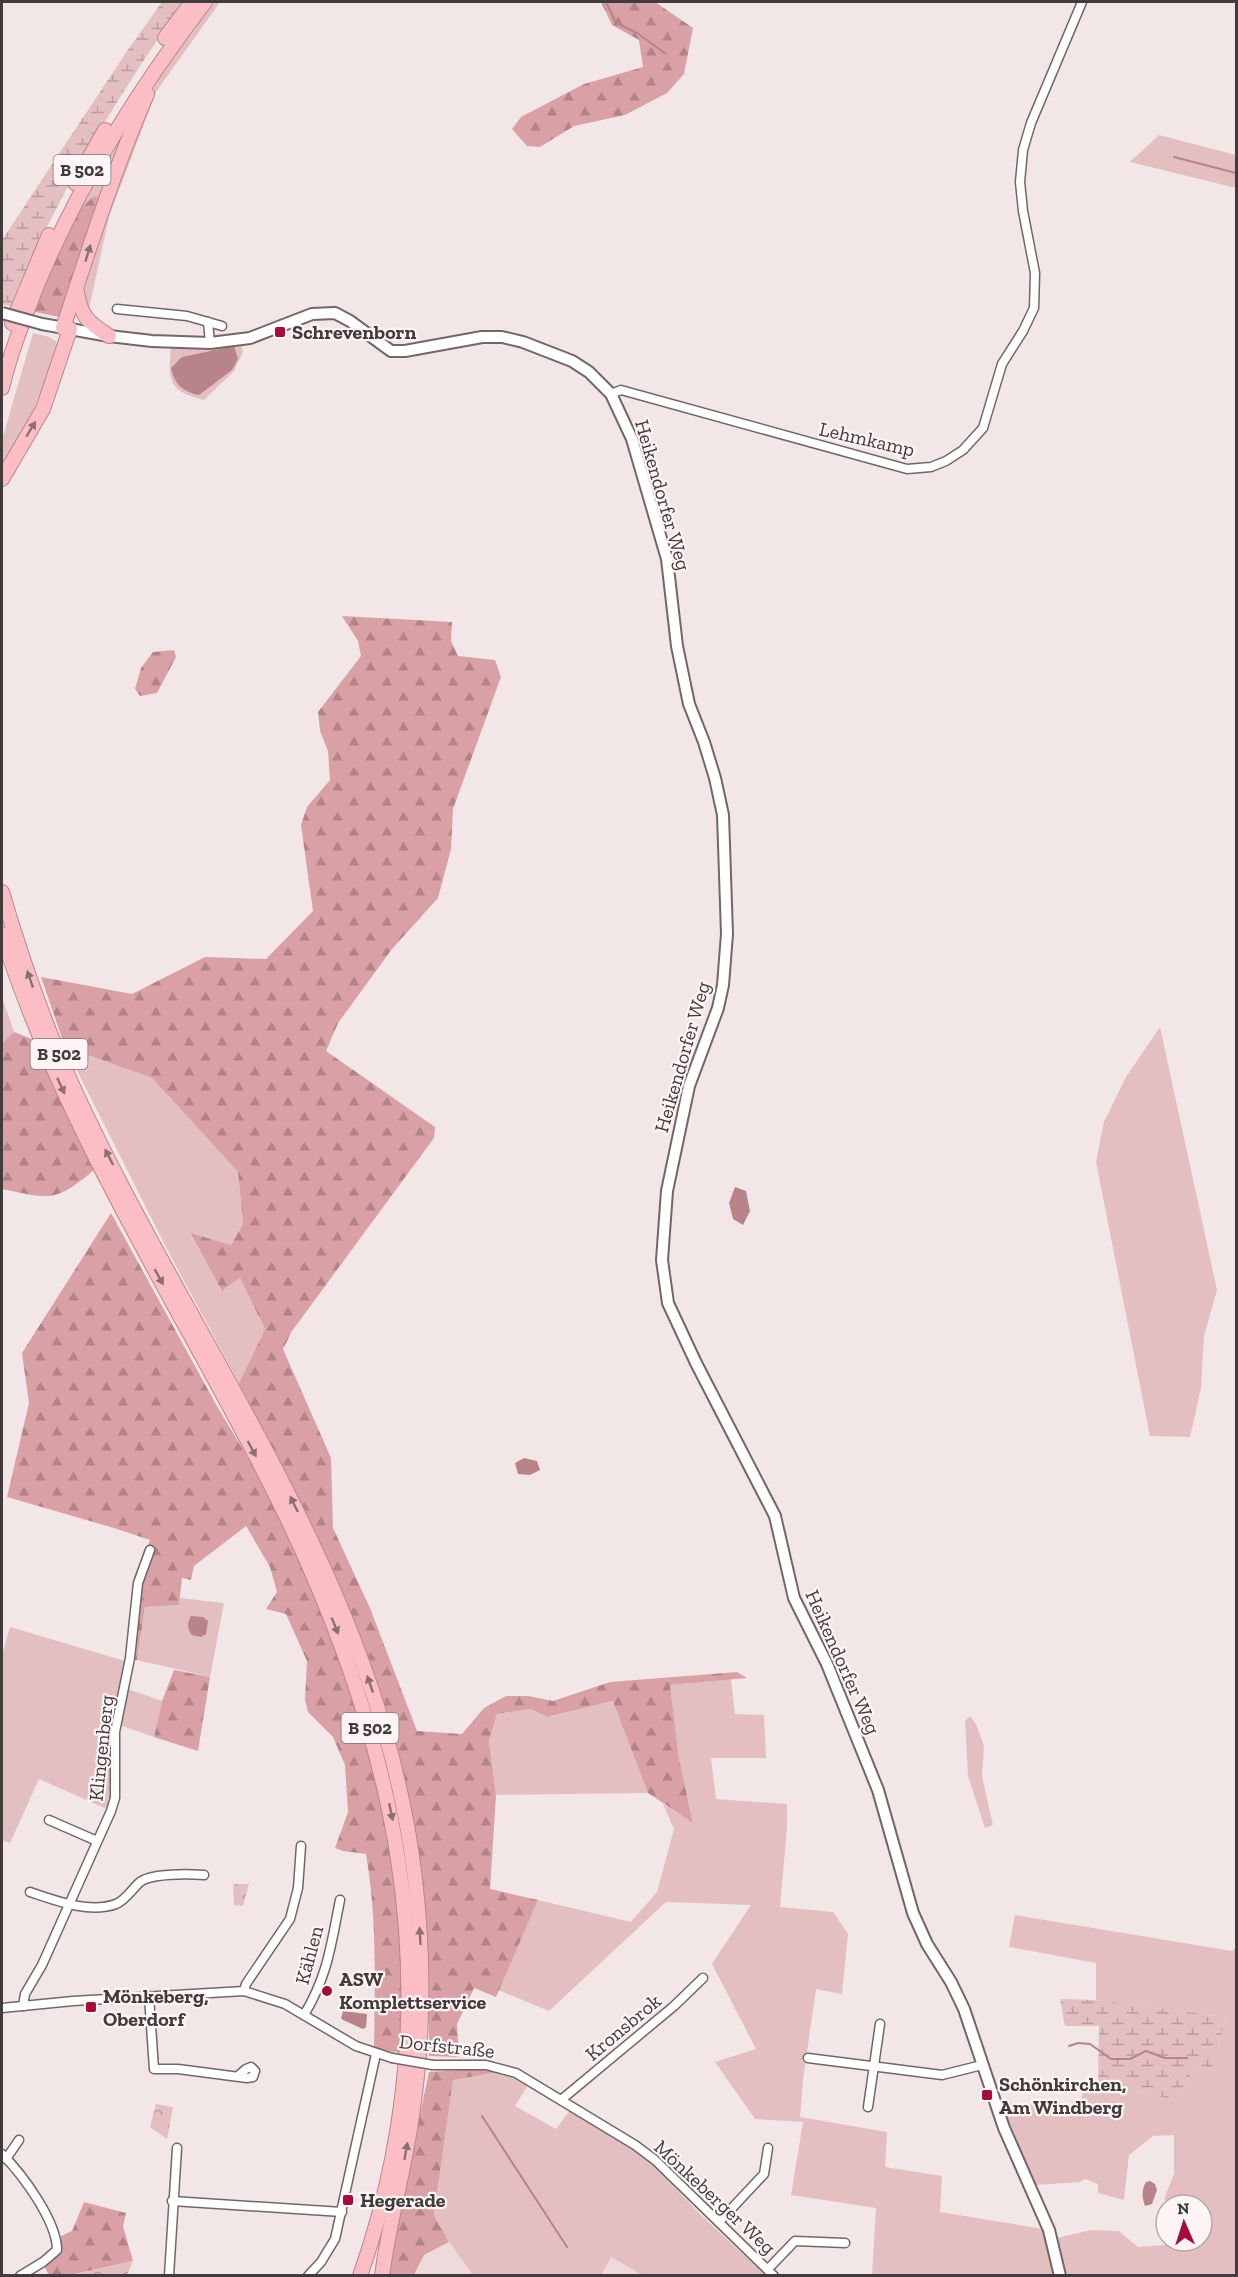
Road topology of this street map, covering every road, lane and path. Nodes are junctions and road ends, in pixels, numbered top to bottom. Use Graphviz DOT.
graph roads {
  1 [pos="192,2"];
  2 [pos="205,2"];
  3 [pos="1082,2"];
  4 [pos="165,54"];
  5 [pos="76,290"];
  6 [pos="117,309"];
  7 [pos="2,313"];
  8 [pos="208,322"];
  9 [pos="222,326"];
  10 [pos="67,329"];
  11 [pos="109,336"];
  12 [pos="210,343"];
  13 [pos="2,356"];
  14 [pos="2,388"];
  15 [pos="611,394"];
  16 [pos="2,479"];
  17 [pos="2,892"];
  18 [pos="2,934"];
  19 [pos="133,1217"];
  20 [pos="150,1550"];
  21 [pos="49,1820"];
  22 [pos="97,1841"];
  23 [pos="300,1846"];
  24 [pos="204,1875"];
  25 [pos="30,1892"];
  26 [pos="340,1900"];
  27 [pos="68,1905"];
  28 [pos="703,1977"];
  29 [pos="244,1991"];
  30 [pos="149,1996"];
  31 [pos="23,2006"];
  32 [pos="2,2008"];
  33 [pos="304,2015"];
  34 [pos="880,2024"];
  35 [pos="376,2054"];
  36 [pos="808,2058"];
  37 [pos="982,2065"];
  38 [pos="874,2067"];
  39 [pos="238,2076"];
  40 [pos="541,2087"];
  41 [pos="561,2100"];
  42 [pos="868,2107"];
  43 [pos="19,2140"];
  44 [pos="177,2148"];
  45 [pos="768,2148"];
  46 [pos="4,2156"];
  47 [pos="172,2201"];
  48 [pos="394,2208"];
  49 [pos="342,2212"];
  50 [pos="719,2222"];
  51 [pos="845,2243"];
  52 [pos="771,2272"];
  53 [pos="20,2276"];
  54 [pos="169,2276"];
  55 [pos="308,2276"];
  56 [pos="360,2276"];
  57 [pos="374,2276"];
  58 [pos="382,2276"];
  59 [pos="1060,2276"];
  1 -- 13 [label="highway, B 502"];
  2 -- 4 [label="highway, B 502"];
  3 -- 15 [label="street, Lehmkamp"];
  5 -- 4 [label="highway, B 502, one-way"];
  4 -- 14 [label="highway, B 502"];
  5 -- 10 [label="highway, B 502"];
  5 -- 11 [label="highway"];
  6 -- 8 [label="street"];
  7 -- 10 [label="street, Heikendorfer Weg, bridge"];
  8 -- 9 [label="street"];
  8 -- 12 [label="street"];
  10 -- 11 [label="street, Heikendorfer Weg"];
  16 -- 10 [label="highway, B 502, one-way"];
  11 -- 12 [label="street, Heikendorfer Weg"];
  12 -- 15 [label="street, Heikendorfer Weg"];
  15 -- 37 [label="street, Heikendorfer Weg"];
  19 -- 17 [label="highway, B 502, one-way"];
  18 -- 19 [label="highway, B 502, one-way"];
  48 -- 19 [label="highway, B 502, one-way"];
  19 -- 56 [label="highway, B 502, one-way"];
  20 -- 22 [label="street, Klingenberg"];
  21 -- 22 [label="street"];
  22 -- 27 [label="street, Klingenberg"];
  23 -- 29 [label="street"];
  24 -- 27 [label="street"];
  25 -- 27 [label="street"];
  26 -- 33 [label="street, Kählen"];
  27 -- 31 [label="street, Klingenberg"];
  28 -- 41 [label="street, Kronsbrok"];
  29 -- 30 [label="street, Dorfstraße"];
  29 -- 33 [label="street, Dorfstraße"];
  30 -- 31 [label="street, Dorfstraße"];
  30 -- 39 [label="street"];
  31 -- 32 [label="street, Dorfstraße"];
  33 -- 35 [label="street, Dorfstraße"];
  34 -- 38 [label="street"];
  35 -- 40 [label="street, Dorfstraße, bridge"];
  35 -- 49 [label="street"];
  36 -- 38 [label="street"];
  37 -- 38 [label="street"];
  37 -- 59 [label="street, Heikendorfer Weg"];
  38 -- 42 [label="street"];
  40 -- 41 [label="street, Mönkeberger Weg"];
  41 -- 50 [label="street, Mönkeberger Weg"];
  43 -- 46 [label="street"];
  44 -- 47 [label="street"];
  45 -- 50 [label="street"];
  46 -- 53 [label="street"];
  47 -- 49 [label="street"];
  47 -- 54 [label="street"];
  48 -- 57 [label="highway, B 502"];
  48 -- 58 [label="highway"];
  49 -- 55 [label="street"];
  50 -- 52 [label="street, Mönkeberger Weg"];
  51 -- 52 [label="street"];
}
